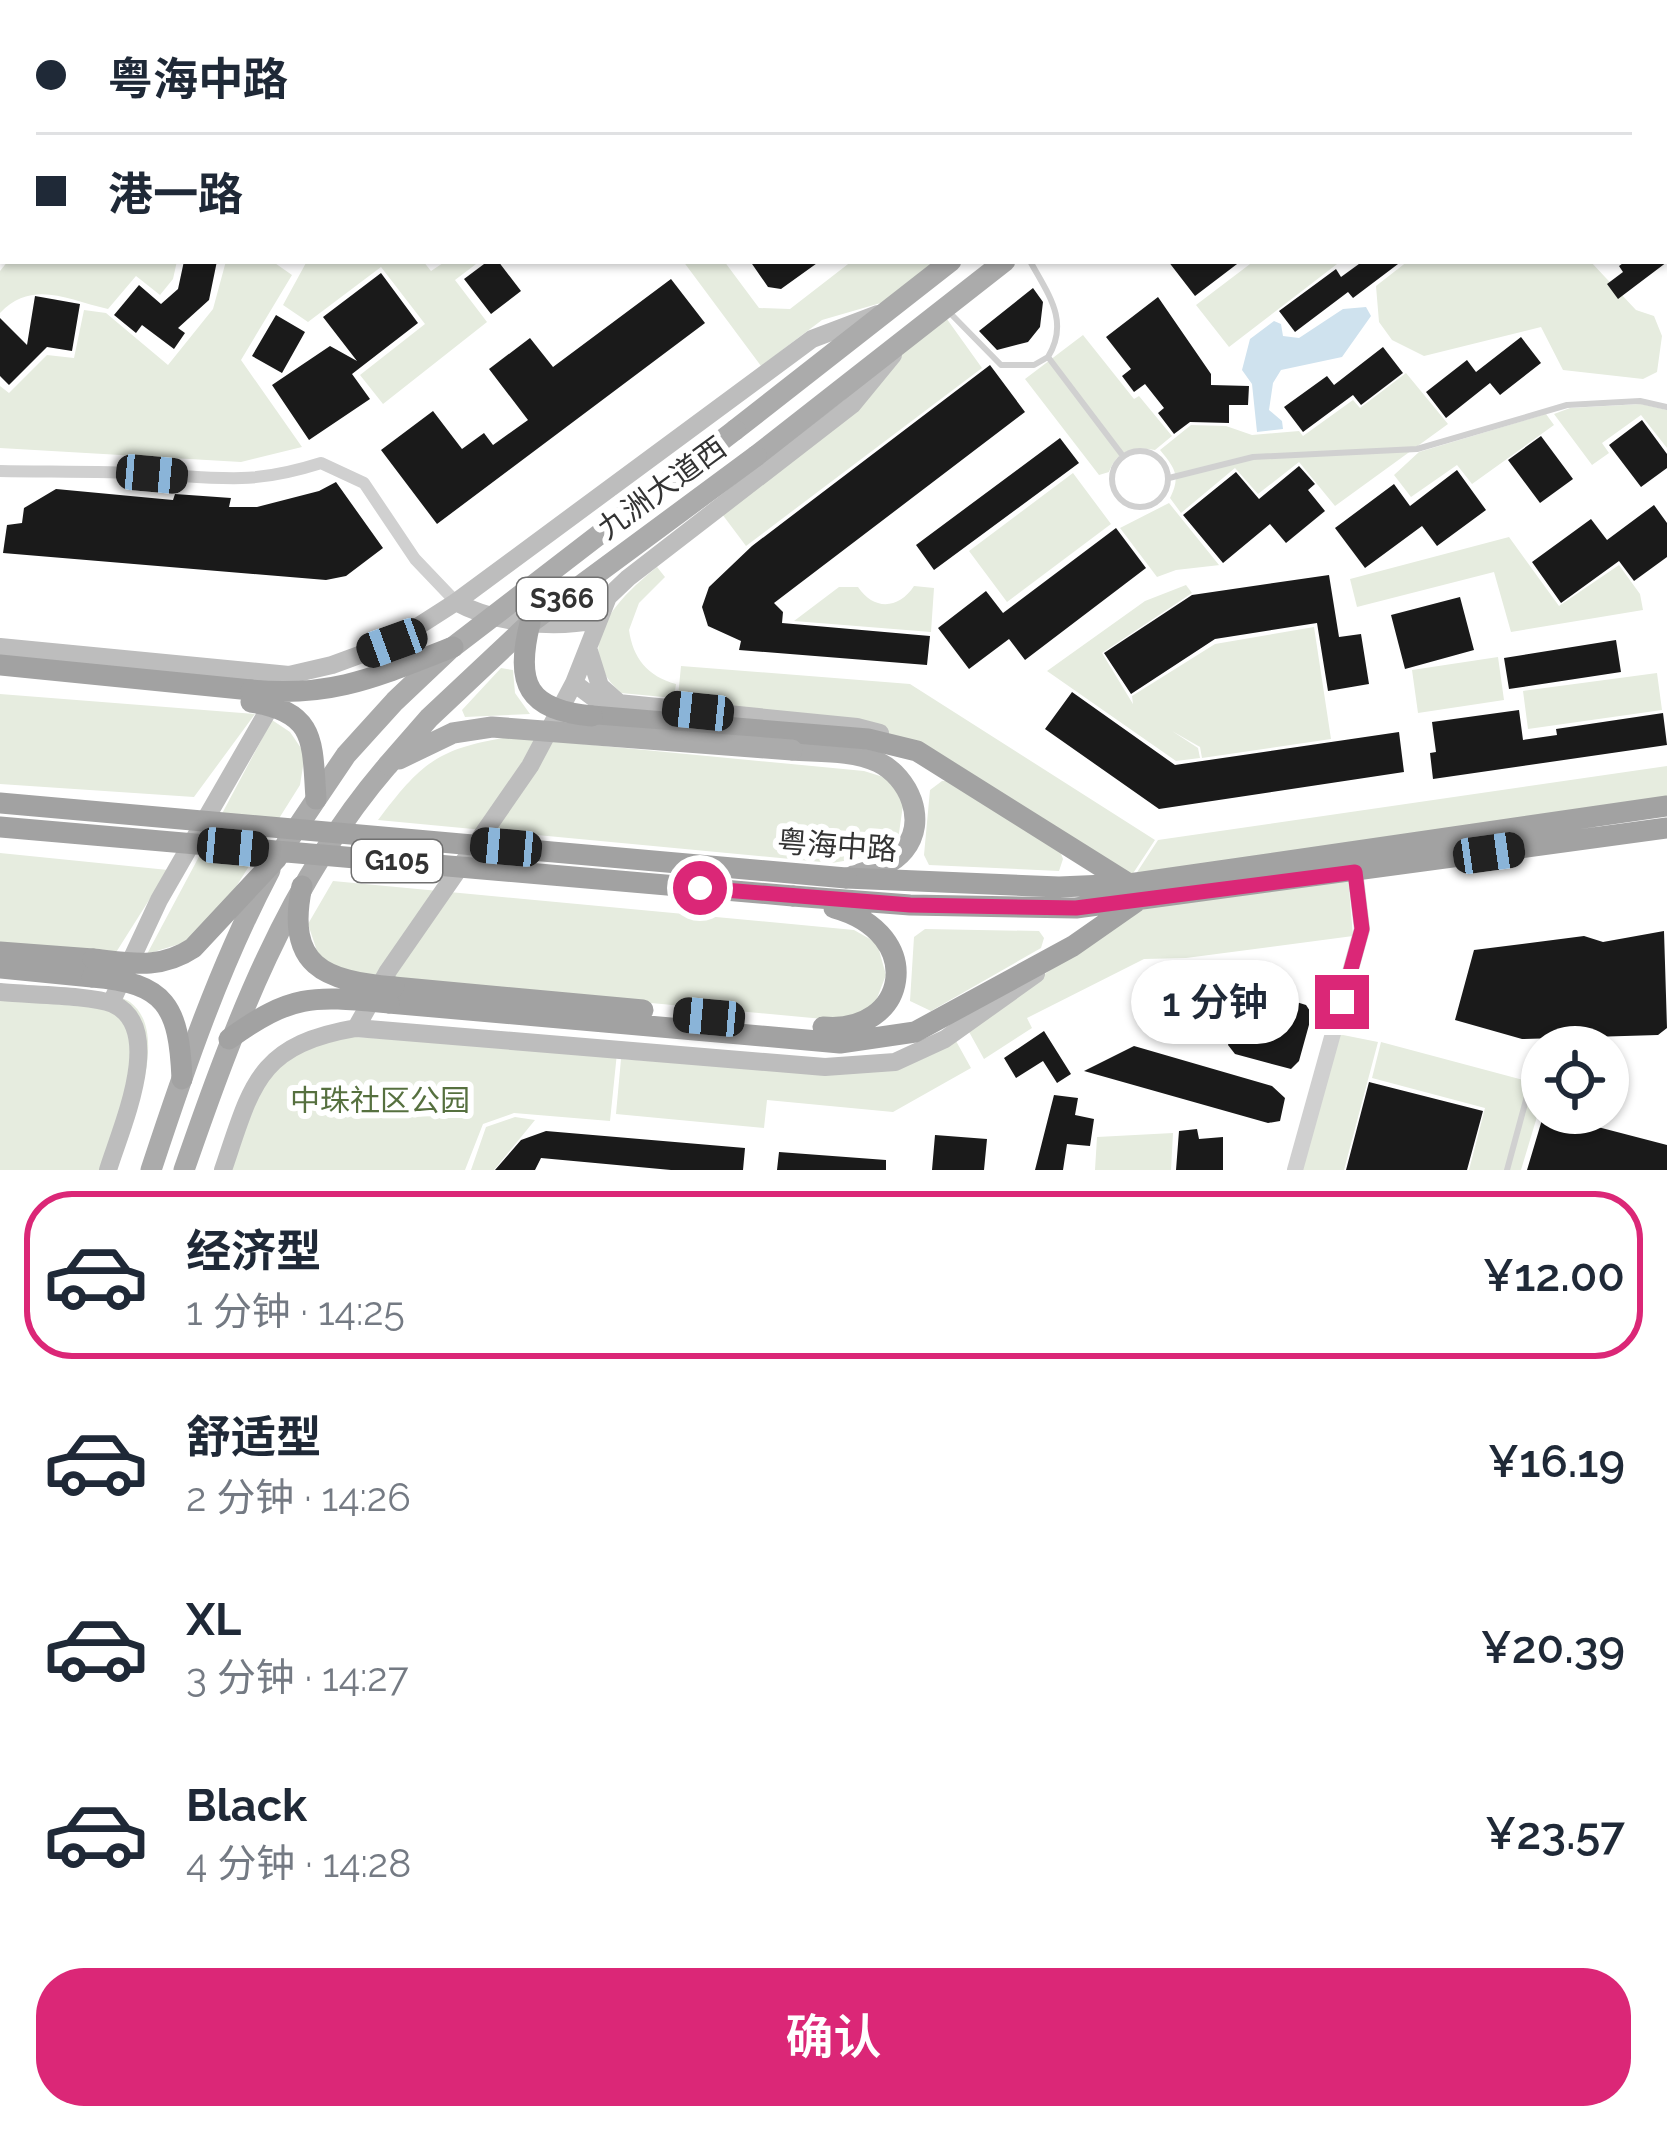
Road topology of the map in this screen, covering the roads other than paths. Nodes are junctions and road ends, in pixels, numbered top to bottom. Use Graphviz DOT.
graph roads {
  1 [pos="948,264"];
  2 [pos="1001,264"];
  3 [pos="1031,264"];
  4 [pos="945,308"];
  5 [pos="889,310"];
  6 [pos="907,338"];
  7 [pos="1048,357"];
  8 [pos="1667,407"];
  9 [pos="1123,456"];
  10 [pos="0,471"];
  11 [pos="1169,478"];
  12 [pos="456,602"];
  13 [pos="597,620"];
  14 [pos="530,623"];
  15 [pos="0,647"];
  16 [pos="453,647"];
  17 [pos="588,649"];
  18 [pos="0,664"];
  19 [pos="289,675"];
  20 [pos="0,677"];
  21 [pos="574,683"];
  22 [pos="251,696"];
  23 [pos="618,702"];
  24 [pos="917,751"];
  25 [pos="388,765"];
  26 [pos="316,800"];
  27 [pos="0,803"];
  28 [pos="1667,806"];
  29 [pos="0,827"];
  30 [pos="1667,828"];
  31 [pos="277,858"];
  32 [pos="1355,872"];
  33 [pos="846,878"];
  34 [pos="302,886"];
  35 [pos="1134,892"];
  36 [pos="793,896"];
  37 [pos="1073,946"];
  38 [pos="0,952"];
  39 [pos="0,968"];
  40 [pos="92,968"];
  41 [pos="0,992"];
  42 [pos="392,995"];
  43 [pos="111,1003"];
  44 [pos="356,1028"];
  45 [pos="229,1040"];
  46 [pos="182,1078"];
  47 [pos="1521,1121"];
  48 [pos="108,1170"];
  49 [pos="151,1170"];
  50 [pos="184,1170"];
  51 [pos="223,1170"];
  52 [pos="1295,1170"];
  53 [pos="1508,1170"];
  1 -- 5 [label="main road, 九洲大道西"];
  2 -- 4 [label="main road, 九洲大道西 / S366"];
  3 -- 7 [label="lane"];
  4 -- 6 [label="main road, 九洲大道西 / S366"];
  4 -- 7 [label="lane"];
  5 -- 12 [label="main road"];
  5 -- 16 [label="main road, 九洲大道西, bridge"];
  6 -- 13 [label="main road"];
  6 -- 14 [label="main road, 九洲大道西 / S366, bridge"];
  7 -- 9 [label="lane"];
  8 -- 11 [label="lane"];
  9 -- 11 [label="lane"];
  9 -- 11 [label="lane"];
  10 -- 12 [label="street"];
  12 -- 13 [label="main road"];
  12 -- 19 [label="main road"];
  13 -- 17 [label="main road"];
  14 -- 24 [label="highway, bridge"];
  14 -- 25 [label="main road, 九洲大道西 / S366, bridge"];
  15 -- 19 [label="main road"];
  16 -- 22 [label="highway, bridge"];
  16 -- 26 [label="main road, 九洲大道西, bridge"];
  17 -- 21 [label="main road"];
  17 -- 23 [label="main road"];
  18 -- 22 [label="highway"];
  19 -- 43 [label="main road"];
  20 -- 22 [label="highway"];
  21 -- 23 [label="main road"];
  21 -- 44 [label="main road"];
  22 -- 26 [label="highway, bridge"];
  23 -- 24 [label="main road"];
  24 -- 35 [label="highway"];
  25 -- 33 [label="main road, bridge"];
  25 -- 34 [label="main road, 九洲大道西 / S366, bridge"];
  26 -- 31 [label="main road, 九洲大道西, bridge"];
  27 -- 33 [label="highway, 粤海中路 / G105, bridge"];
  28 -- 35 [label="highway, 粤海中路 / G105"];
  29 -- 36 [label="highway, 粤海中路 / G105, bridge"];
  30 -- 32 [label="highway, 粤海中路 / G105"];
  31 -- 40 [label="highway, bridge"];
  31 -- 46 [label="main road, 九洲大道西, bridge"];
  32 -- 35 [label="highway, 粤海中路 / G105"];
  32 -- 52 [label="street"];
  33 -- 35 [label="highway, 粤海中路 / G105"];
  34 -- 42 [label="highway, bridge"];
  34 -- 45 [label="main road, 九洲大道西 / S366, bridge"];
  35 -- 36 [label="highway, 粤海中路 / G105"];
  35 -- 37 [label="highway"];
  36 -- 42 [label="highway"];
  37 -- 42 [label="highway"];
  37 -- 44 [label="main road"];
  38 -- 40 [label="highway"];
  39 -- 40 [label="highway"];
  40 -- 46 [label="highway, bridge"];
  41 -- 43 [label="main road"];
  42 -- 45 [label="highway, bridge"];
  43 -- 48 [label="main road"];
  44 -- 51 [label="main road"];
  45 -- 50 [label="main road, 九洲大道西 / S366"];
  46 -- 49 [label="main road, 九洲大道西"];
  47 -- 53 [label="lane"];
}
